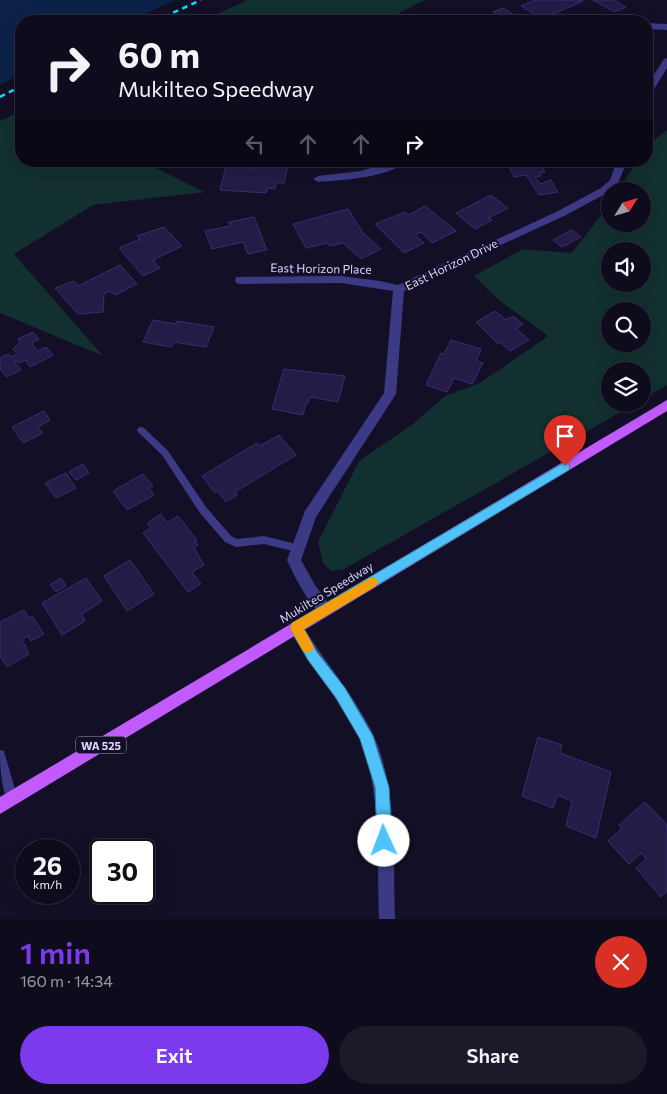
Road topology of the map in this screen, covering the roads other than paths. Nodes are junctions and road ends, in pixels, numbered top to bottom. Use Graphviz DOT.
graph roads {
  1 [pos="653,26"];
  2 [pos="667,26"];
  3 [pos="667,61"];
  4 [pos="653,84"];
  5 [pos="391,167"];
  6 [pos="620,167"];
  7 [pos="318,179"];
  8 [pos="240,280"];
  9 [pos="399,289"];
  10 [pos="667,405"];
  11 [pos="141,430"];
  12 [pos="297,548"];
  13 [pos="326,610"];
  14 [pos="296,628"];
  15 [pos="0,755"];
  16 [pos="6,803"];
  17 [pos="387,919"];
  1 -- 2 [label="street"];
  3 -- 4 [label="street"];
  5 -- 7 [label="street"];
  6 -- 9 [label="street, East Horizon Drive"];
  8 -- 9 [label="street, East Horizon Place"];
  9 -- 12 [label="street, East Horizon Drive"];
  10 -- 13 [label="main road, Mukilteo Speedway / WA 525"];
  11 -- 12 [label="lane"];
  12 -- 13 [label="street, East Horizon Drive"];
  13 -- 14 [label="main road, Mukilteo Speedway / WA 525"];
  14 -- 16 [label="main road, Mukilteo Speedway / WA 525"];
  14 -- 17 [label="street"];
  15 -- 16 [label="lane"];
}
